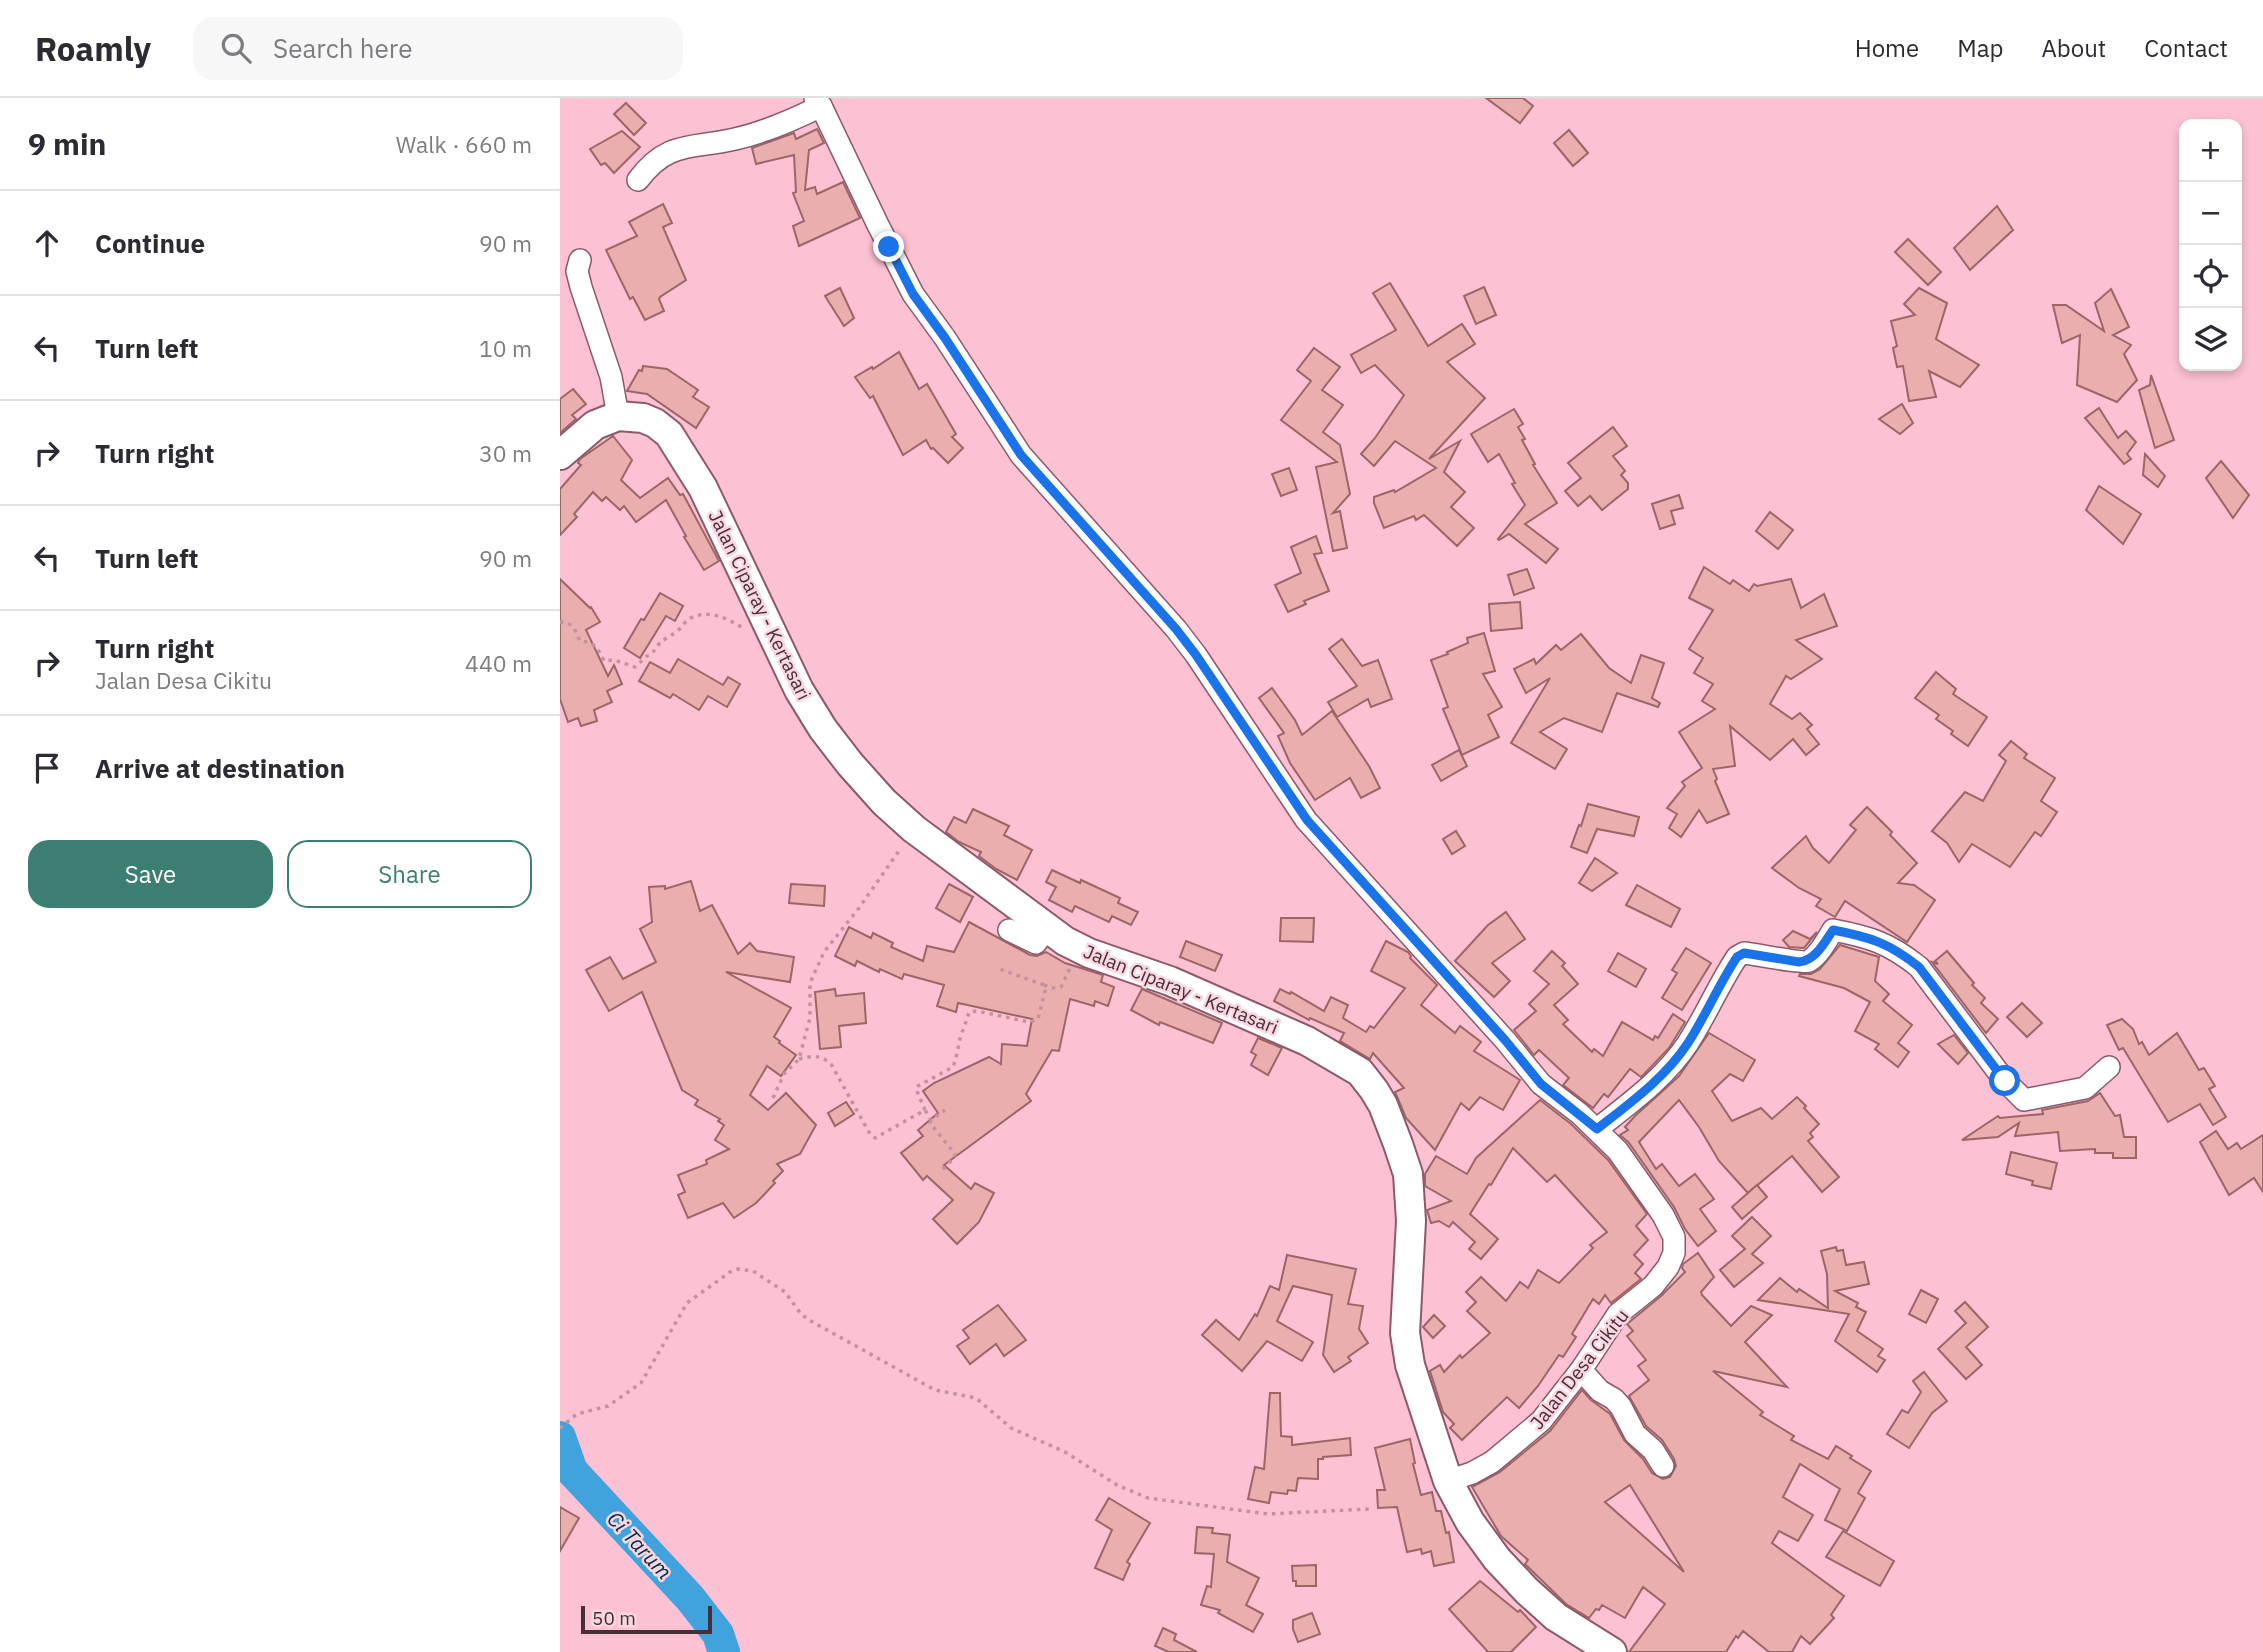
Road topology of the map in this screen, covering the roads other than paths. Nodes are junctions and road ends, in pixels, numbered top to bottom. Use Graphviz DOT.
graph roads {
  1 [pos="818,102"];
  2 [pos="638,180"];
  3 [pos="580,260"];
  4 [pos="618,416"];
  5 [pos="560,455"];
  6 [pos="1046,928"];
  7 [pos="1009,930"];
  8 [pos="2109,1067"];
  9 [pos="1597,1129"];
  10 [pos="1581,1370"];
  11 [pos="1663,1466"];
  12 [pos="1448,1481"];
  13 [pos="1612,1652"];
  1 -- 2 [label="street"];
  1 -- 9 [label="street, Jalan Desa Cikitu"];
  3 -- 4 [label="street"];
  4 -- 5 [label="main road"];
  4 -- 6 [label="main road, Jalan Ciparay - Kertasari"];
  6 -- 7 [label="street"];
  6 -- 12 [label="main road, Jalan Ciparay - Kertasari"];
  8 -- 9 [label="street"];
  9 -- 10 [label="street, Jalan Desa Cikitu"];
  10 -- 11 [label="street"];
  10 -- 12 [label="street, Jalan Desa Cikitu"];
  12 -- 13 [label="main road, Jalan Ciparay - Kertasari"];
}
